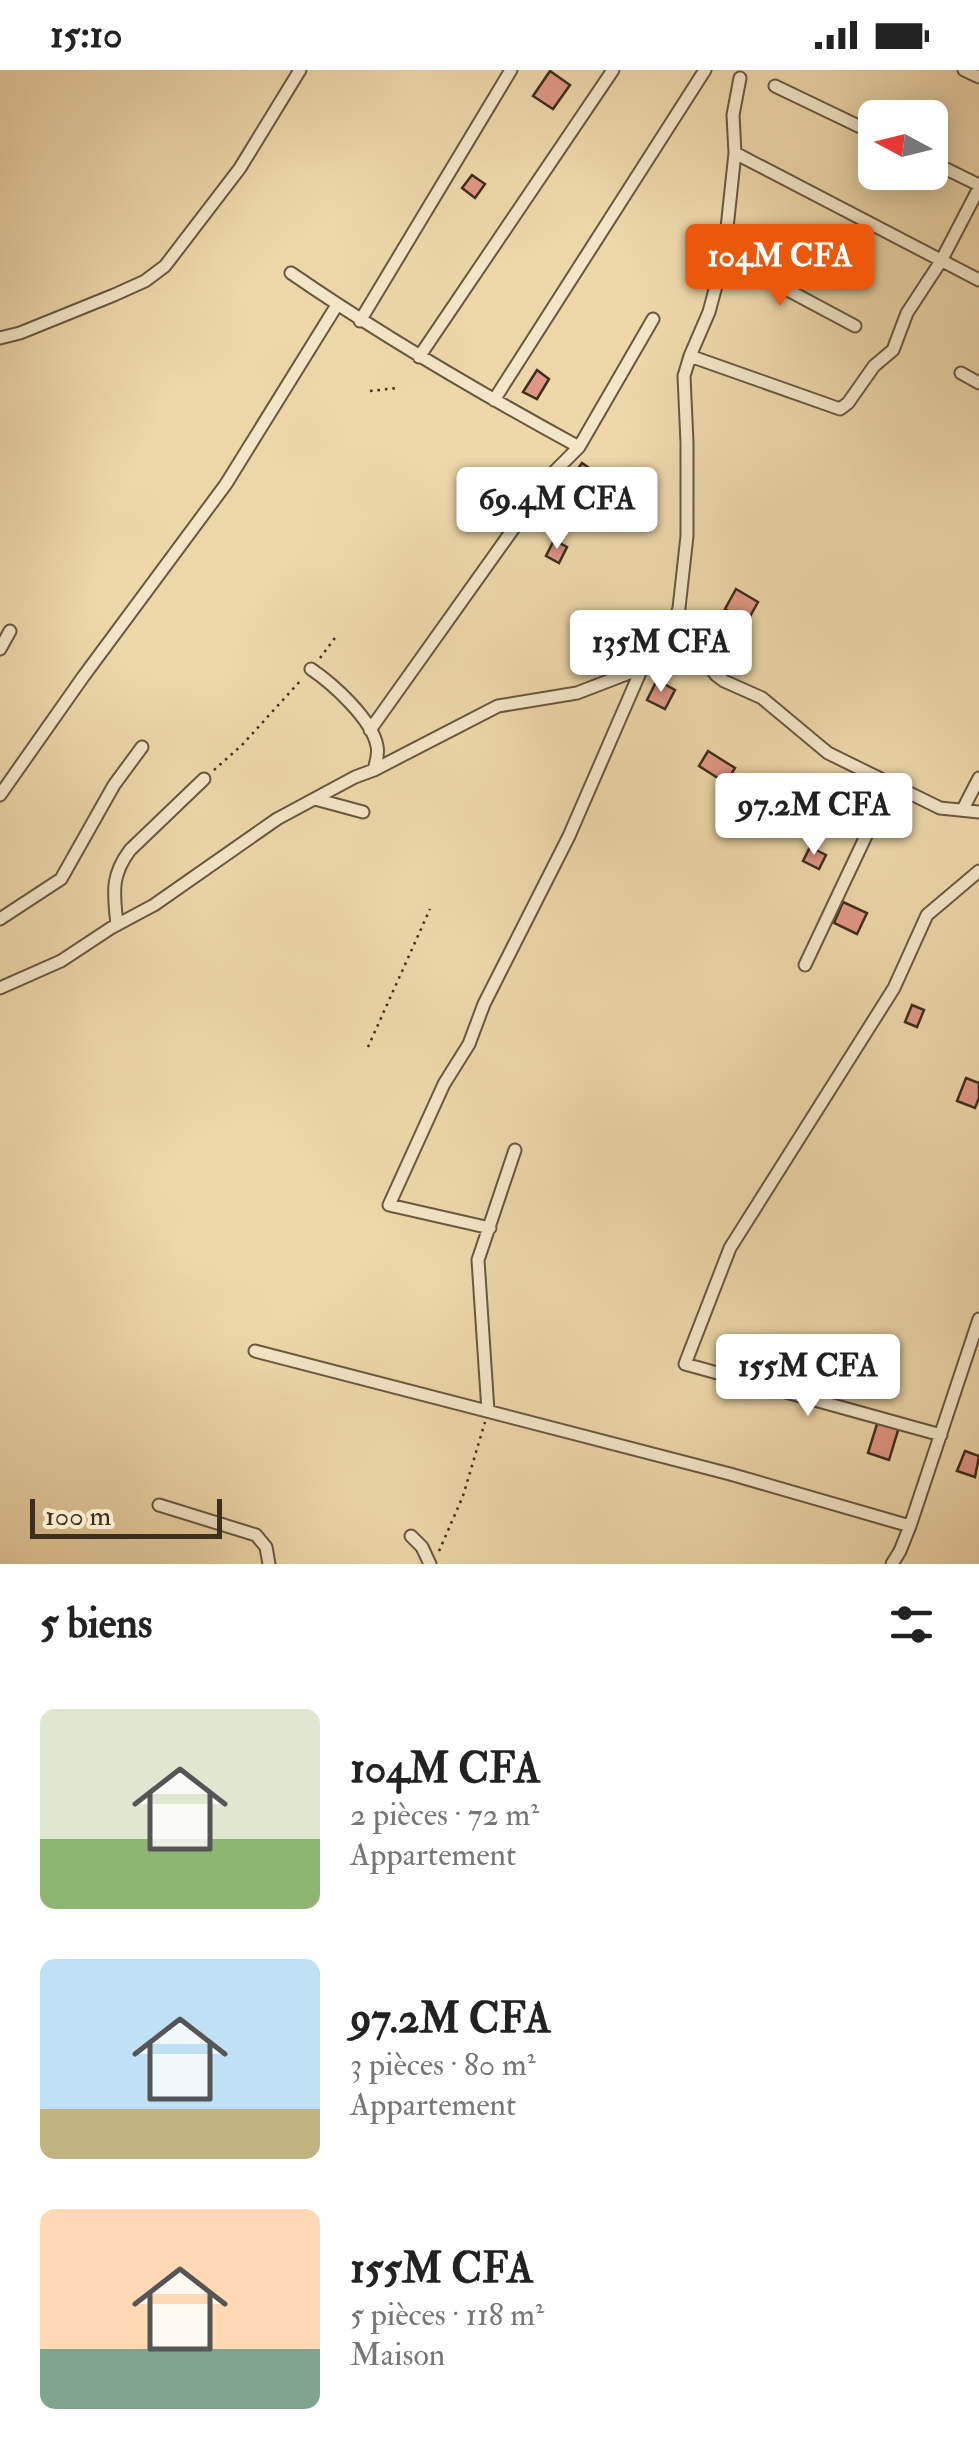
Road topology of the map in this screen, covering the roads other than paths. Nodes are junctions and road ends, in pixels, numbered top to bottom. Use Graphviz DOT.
graph roads {
  1 [pos="300,70"];
  2 [pos="511,70"];
  3 [pos="613,70"];
  4 [pos="705,70"];
  5 [pos="964,70"];
  6 [pos="979,77"];
  7 [pos="740,78"];
  8 [pos="775,86"];
  9 [pos="858,126"];
  10 [pos="735,153"];
  11 [pos="948,170"];
  12 [pos="979,186"];
  13 [pos="724,256"];
  14 [pos="942,261"];
  15 [pos="292,272"];
  16 [pos="979,280"];
  17 [pos="337,304"];
  18 [pos="652,319"];
  19 [pos="360,321"];
  20 [pos="855,326"];
  21 [pos="0,338"];
  22 [pos="418,356"];
  23 [pos="690,356"];
  24 [pos="961,373"];
  25 [pos="979,382"];
  26 [pos="494,400"];
  27 [pos="579,446"];
  28 [pos="673,628"];
  29 [pos="10,631"];
  30 [pos="0,649"];
  31 [pos="642,668"];
  32 [pos="310,669"];
  33 [pos="370,730"];
  34 [pos="142,747"];
  35 [pos="374,770"];
  36 [pos="979,778"];
  37 [pos="204,779"];
  38 [pos="891,784"];
  39 [pos="0,795"];
  40 [pos="314,799"];
  41 [pos="963,809"];
  42 [pos="364,812"];
  43 [pos="979,812"];
  44 [pos="979,871"];
  45 [pos="0,919"];
  46 [pos="116,925"];
  47 [pos="804,965"];
  48 [pos="2,990"];
  49 [pos="515,1150"];
  50 [pos="490,1228"];
  51 [pos="979,1319"];
  52 [pos="254,1351"];
  53 [pos="488,1411"];
  54 [pos="941,1435"];
  55 [pos="159,1505"];
  56 [pos="910,1526"];
  57 [pos="412,1536"];
  58 [pos="269,1564"];
  59 [pos="432,1564"];
  60 [pos="892,1564"];
  1 -- 21 [label="street"];
  2 -- 19 [label="street"];
  3 -- 22 [label="street"];
  4 -- 26 [label="street"];
  5 -- 6 [label="street"];
  7 -- 10 [label="street"];
  8 -- 9 [label="street"];
  10 -- 13 [label="street"];
  10 -- 14 [label="street"];
  11 -- 12 [label="street"];
  12 -- 14 [label="street"];
  13 -- 20 [label="street"];
  13 -- 23 [label="street"];
  14 -- 16 [label="street"];
  14 -- 23 [label="street"];
  15 -- 17 [label="street"];
  17 -- 19 [label="street"];
  17 -- 39 [label="street"];
  18 -- 27 [label="street"];
  19 -- 22 [label="street"];
  22 -- 26 [label="street"];
  23 -- 28 [label="street"];
  24 -- 25 [label="street"];
  26 -- 27 [label="street"];
  27 -- 33 [label="street"];
  28 -- 31 [label="street"];
  28 -- 38 [label="street"];
  29 -- 30 [label="street"];
  31 -- 35 [label="street"];
  31 -- 50 [label="street"];
  32 -- 33 [label="street"];
  33 -- 35 [label="street"];
  34 -- 45 [label="street"];
  35 -- 40 [label="street"];
  36 -- 41 [label="street"];
  37 -- 46 [label="street"];
  38 -- 41 [label="street"];
  38 -- 47 [label="street"];
  40 -- 42 [label="street"];
  40 -- 46 [label="street"];
  41 -- 43 [label="street"];
  44 -- 54 [label="street"];
  46 -- 48 [label="street"];
  49 -- 50 [label="street"];
  50 -- 53 [label="street"];
  51 -- 54 [label="street"];
  52 -- 53 [label="street"];
  53 -- 56 [label="street"];
  54 -- 56 [label="street"];
  55 -- 58 [label="street"];
  56 -- 60 [label="street"];
  57 -- 59 [label="street"];
}
